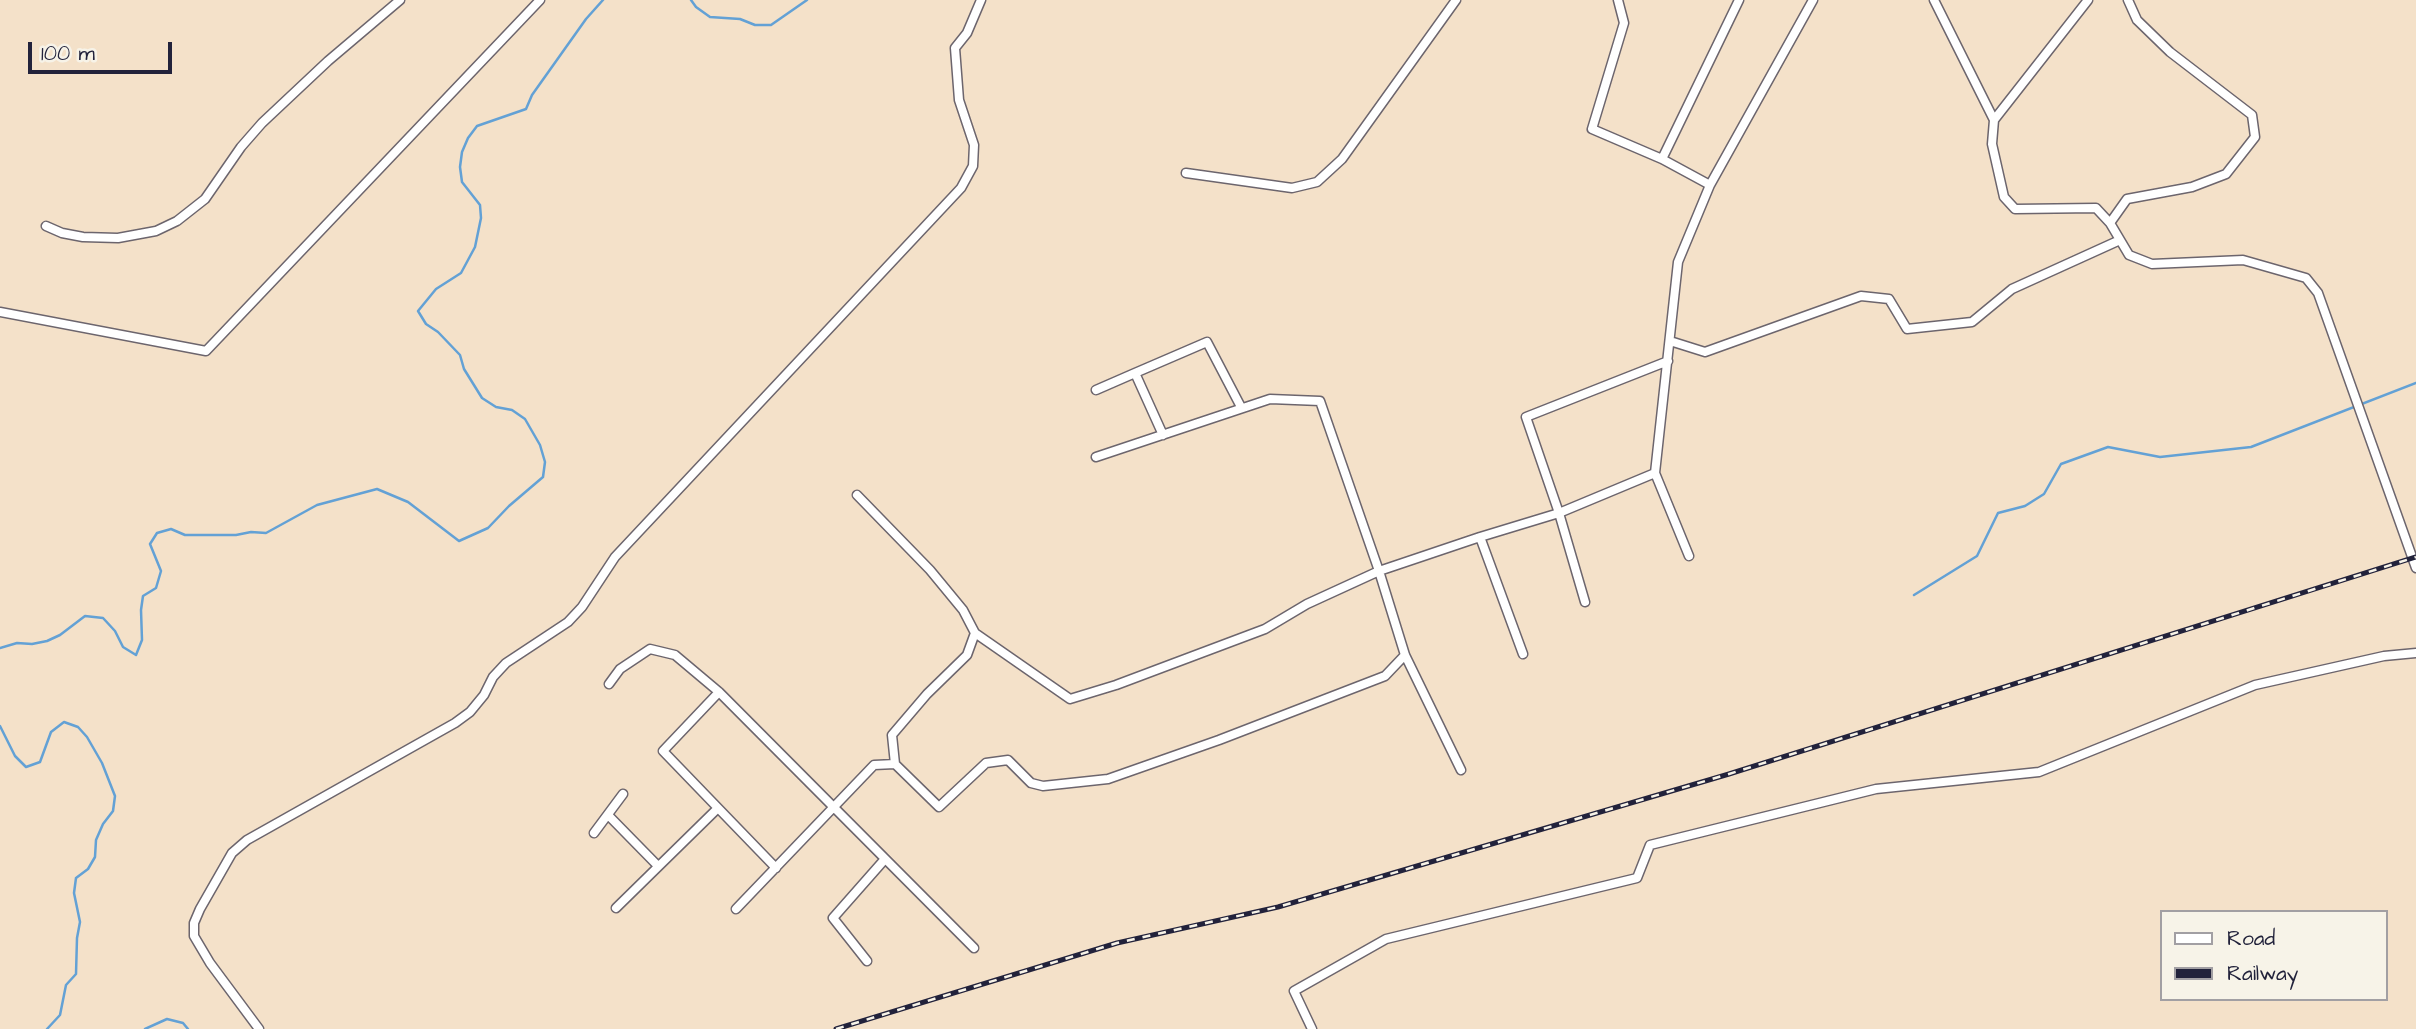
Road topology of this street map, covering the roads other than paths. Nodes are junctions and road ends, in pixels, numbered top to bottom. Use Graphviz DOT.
graph roads {
  1 [pos="400,0"];
  2 [pos="540,0"];
  3 [pos="981,0"];
  4 [pos="1456,0"];
  5 [pos="1618,0"];
  6 [pos="1739,0"];
  7 [pos="1813,0"];
  8 [pos="1934,0"];
  9 [pos="2088,0"];
  10 [pos="2128,0"];
  11 [pos="1994,120"];
  12 [pos="1662,159"];
  13 [pos="1186,173"];
  14 [pos="1710,185"];
  15 [pos="2110,223"];
  16 [pos="46,226"];
  17 [pos="2120,240"];
  18 [pos="0,313"];
  19 [pos="1670,341"];
  20 [pos="1668,361"];
  21 [pos="1135,373"];
  22 [pos="1096,390"];
  23 [pos="1241,407"];
  24 [pos="1163,435"];
  25 [pos="1096,457"];
  26 [pos="1655,473"];
  27 [pos="857,495"];
  28 [pos="1559,513"];
  29 [pos="1479,537"];
  30 [pos="1689,556"];
  31 [pos="2416,568"];
  32 [pos="1378,571"];
  33 [pos="1586,602"];
  34 [pos="975,633"];
  35 [pos="2416,653"];
  36 [pos="1523,654"];
  37 [pos="1405,655"];
  38 [pos="609,684"];
  39 [pos="719,692"];
  40 [pos="895,764"];
  41 [pos="1461,770"];
  42 [pos="623,794"];
  43 [pos="834,807"];
  44 [pos="718,808"];
  45 [pos="608,815"];
  46 [pos="593,833"];
  47 [pos="885,859"];
  48 [pos="658,866"];
  49 [pos="776,868"];
  50 [pos="617,908"];
  51 [pos="736,909"];
  52 [pos="974,948"];
  53 [pos="867,961"];
  54 [pos="259,1029"];
  55 [pos="1312,1029"];
  1 -- 16 [label="street"];
  2 -- 18 [label="street"];
  3 -- 54 [label="street"];
  4 -- 13 [label="street"];
  5 -- 12 [label="street"];
  6 -- 12 [label="street"];
  7 -- 14 [label="street"];
  8 -- 11 [label="street"];
  9 -- 11 [label="street"];
  10 -- 15 [label="street"];
  11 -- 15 [label="street"];
  12 -- 14 [label="street"];
  14 -- 19 [label="street"];
  15 -- 17 [label="street"];
  17 -- 19 [label="street"];
  17 -- 31 [label="street"];
  19 -- 20 [label="street"];
  20 -- 26 [label="street"];
  20 -- 28 [label="street"];
  21 -- 22 [label="street"];
  21 -- 23 [label="street"];
  21 -- 24 [label="street"];
  23 -- 24 [label="street"];
  23 -- 32 [label="street"];
  24 -- 25 [label="street"];
  26 -- 28 [label="street"];
  26 -- 30 [label="street"];
  27 -- 34 [label="street"];
  28 -- 29 [label="street"];
  28 -- 33 [label="street"];
  29 -- 32 [label="street"];
  29 -- 36 [label="street"];
  32 -- 34 [label="street"];
  32 -- 37 [label="street"];
  34 -- 40 [label="street"];
  35 -- 55 [label="street"];
  37 -- 40 [label="street"];
  37 -- 41 [label="street"];
  38 -- 39 [label="street"];
  39 -- 43 [label="street"];
  39 -- 44 [label="street"];
  40 -- 43 [label="street"];
  42 -- 45 [label="street"];
  43 -- 47 [label="street"];
  43 -- 49 [label="street"];
  44 -- 48 [label="street"];
  44 -- 49 [label="street"];
  45 -- 46 [label="street"];
  45 -- 48 [label="street"];
  47 -- 52 [label="street"];
  47 -- 53 [label="street"];
  48 -- 50 [label="street"];
  49 -- 51 [label="street"];
}
